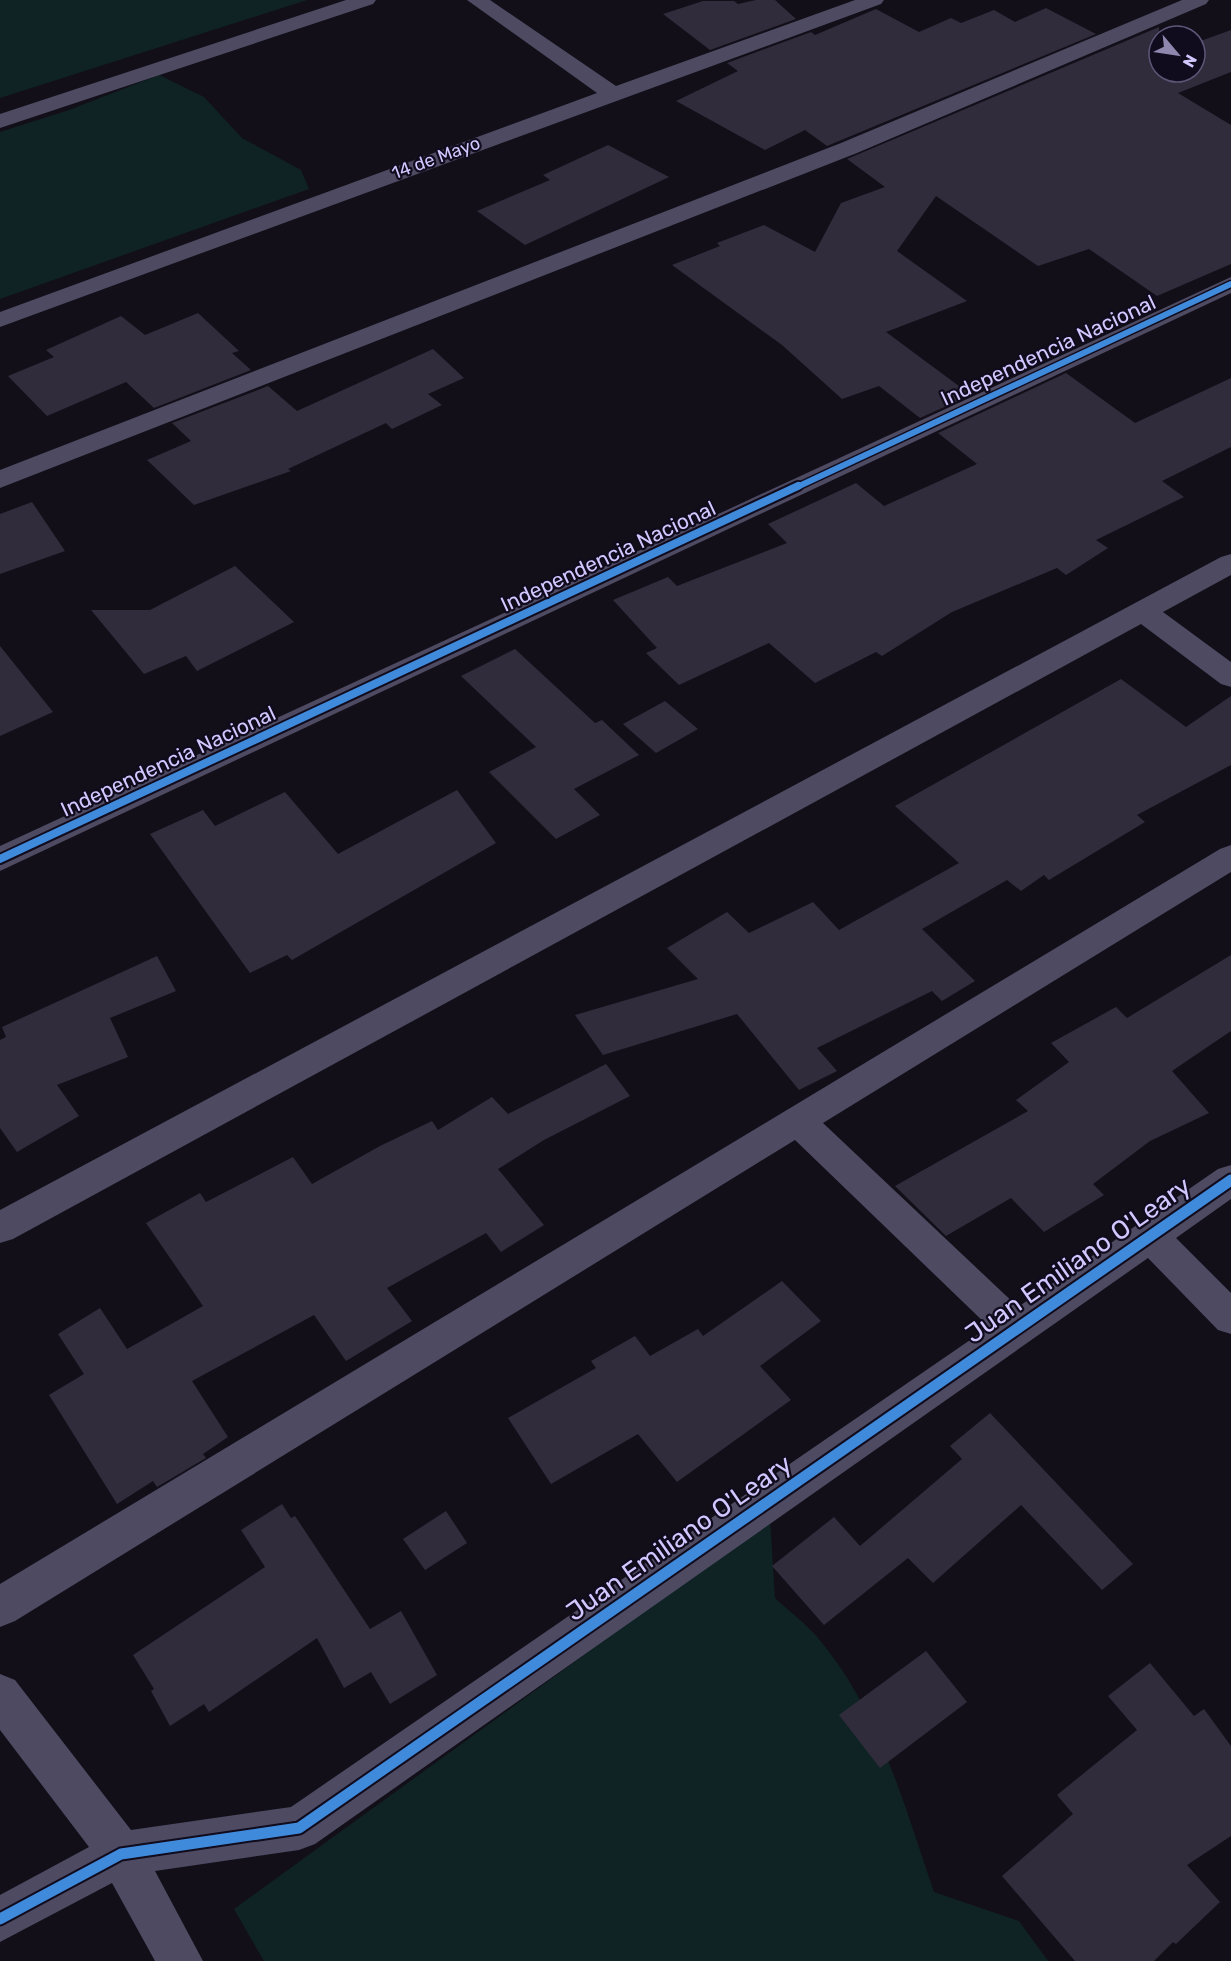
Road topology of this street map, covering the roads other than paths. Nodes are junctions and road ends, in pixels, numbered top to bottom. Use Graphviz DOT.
graph roads {
  1 [pos="366,0"];
  2 [pos="477,0"];
  3 [pos="874,0"];
  4 [pos="1199,0"];
  5 [pos="613,94"];
  6 [pos="0,120"];
  7 [pos="1231,284"];
  8 [pos="0,320"];
  9 [pos="0,480"];
  10 [pos="1231,563"];
  11 [pos="1143,611"];
  12 [pos="1231,677"];
  13 [pos="1231,856"];
  14 [pos="0,860"];
  15 [pos="798,1121"];
  16 [pos="1231,1180"];
  17 [pos="0,1228"];
  18 [pos="1151,1236"];
  19 [pos="1231,1318"];
  20 [pos="1016,1329"];
  21 [pos="0,1607"];
  22 [pos="0,1695"];
  23 [pos="121,1854"];
  24 [pos="0,1919"];
  25 [pos="180,1961"];
  1 -- 6 [label="street"];
  2 -- 5 [label="street"];
  3 -- 5 [label="street, 14 de Mayo"];
  4 -- 9 [label="street"];
  5 -- 8 [label="street, 14 de Mayo"];
  7 -- 14 [label="street, Independencia Nacional"];
  10 -- 11 [label="street"];
  11 -- 12 [label="street"];
  11 -- 17 [label="street"];
  13 -- 15 [label="street"];
  15 -- 20 [label="street"];
  15 -- 21 [label="street"];
  16 -- 18 [label="street, Juan Emiliano O'Leary"];
  18 -- 19 [label="street"];
  18 -- 20 [label="street, Juan Emiliano O'Leary"];
  20 -- 23 [label="street, Juan Emiliano O'Leary"];
  22 -- 23 [label="street"];
  23 -- 24 [label="street, Juan Emiliano O'Leary"];
  23 -- 25 [label="street"];
}
